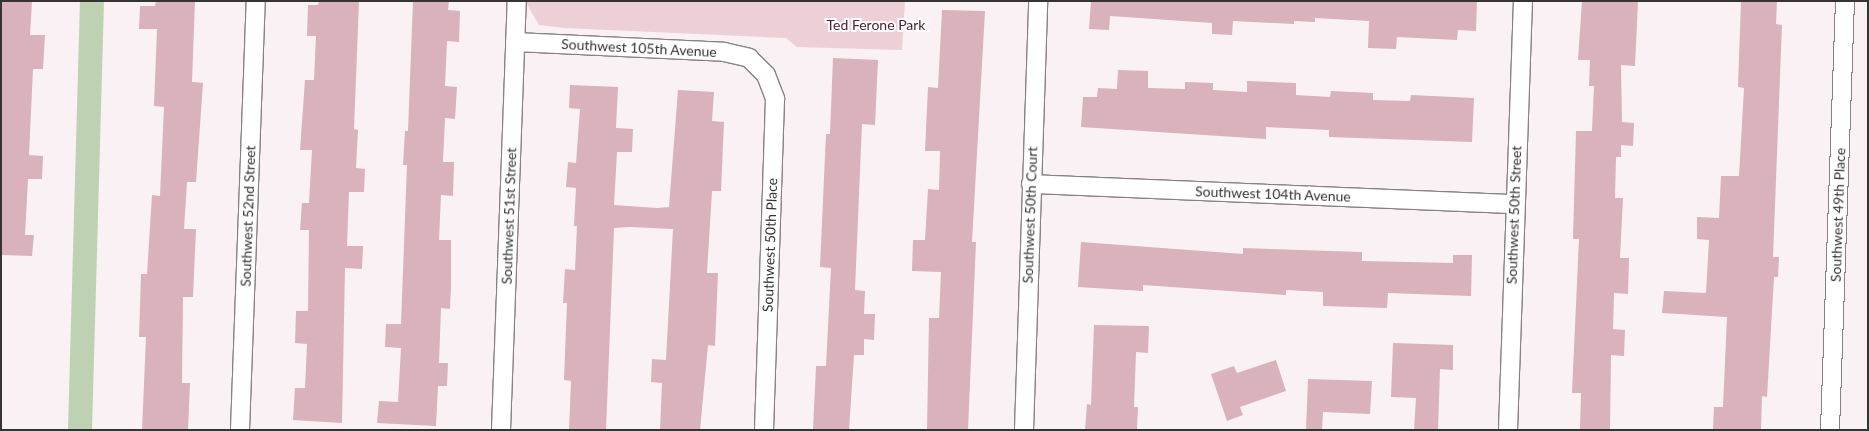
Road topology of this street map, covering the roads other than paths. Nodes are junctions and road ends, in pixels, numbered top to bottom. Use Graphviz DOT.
graph roads {
  1 [pos="256,1"];
  2 [pos="517,1"];
  3 [pos="1038,1"];
  4 [pos="1523,1"];
  5 [pos="1845,1"];
  6 [pos="515,42"];
  7 [pos="759,65"];
  8 [pos="1031,184"];
  9 [pos="1514,204"];
  10 [pos="240,430"];
  11 [pos="501,430"];
  12 [pos="764,430"];
  13 [pos="1024,430"];
  14 [pos="1508,430"];
  15 [pos="1830,430"];
  1 -- 10 [label="street, Southwest 52nd Street"];
  2 -- 6 [label="street, Southwest 51st Street"];
  3 -- 8 [label="street, Southwest 50th Court"];
  4 -- 9 [label="street, Southwest 50th Street"];
  5 -- 15 [label="street, Southwest 49th Place"];
  6 -- 7 [label="street, Southwest 105th Avenue"];
  6 -- 11 [label="street, Southwest 51st Street"];
  7 -- 12 [label="street, Southwest 50th Place"];
  8 -- 9 [label="street, Southwest 104th Avenue"];
  8 -- 13 [label="street, Southwest 50th Court"];
  9 -- 14 [label="street, Southwest 50th Street"];
}
